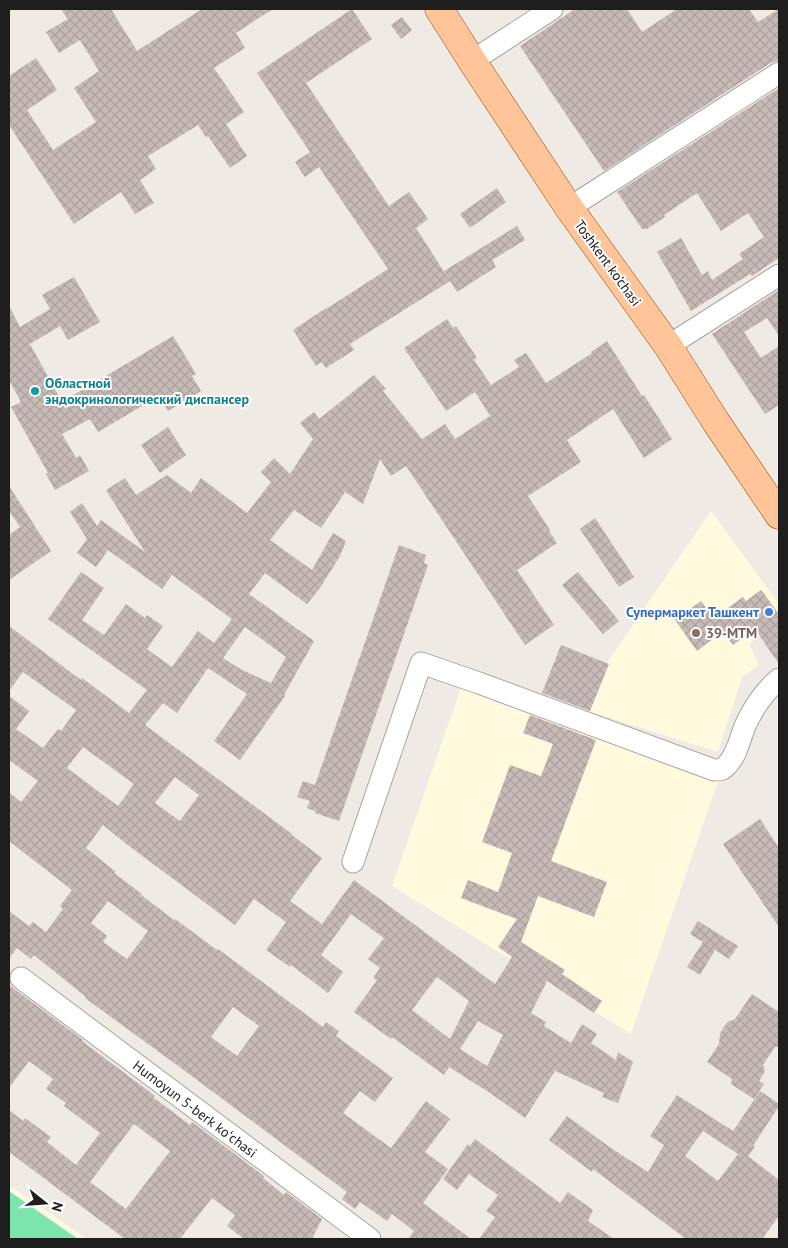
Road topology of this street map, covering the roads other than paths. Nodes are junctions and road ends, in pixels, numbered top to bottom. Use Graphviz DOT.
graph roads {
  1 [pos="439,9"];
  2 [pos="552,9"];
  3 [pos="472,61"];
  4 [pos="779,73"];
  5 [pos="569,208"];
  6 [pos="779,275"];
  7 [pos="668,346"];
  8 [pos="775,499"];
  9 [pos="779,679"];
  10 [pos="353,862"];
  11 [pos="21,978"];
  12 [pos="370,1239"];
  1 -- 3 [label="main road, Toshkent ko'chasi"];
  2 -- 3 [label="street"];
  3 -- 5 [label="main road, Toshkent ko'chasi"];
  4 -- 5 [label="street"];
  5 -- 7 [label="main road, Toshkent ko'chasi"];
  6 -- 7 [label="street"];
  7 -- 8 [label="main road, Toshkent ko'chasi"];
  9 -- 10 [label="street"];
  11 -- 12 [label="street, Humoyun 5-berk koʻchasi"];
}
